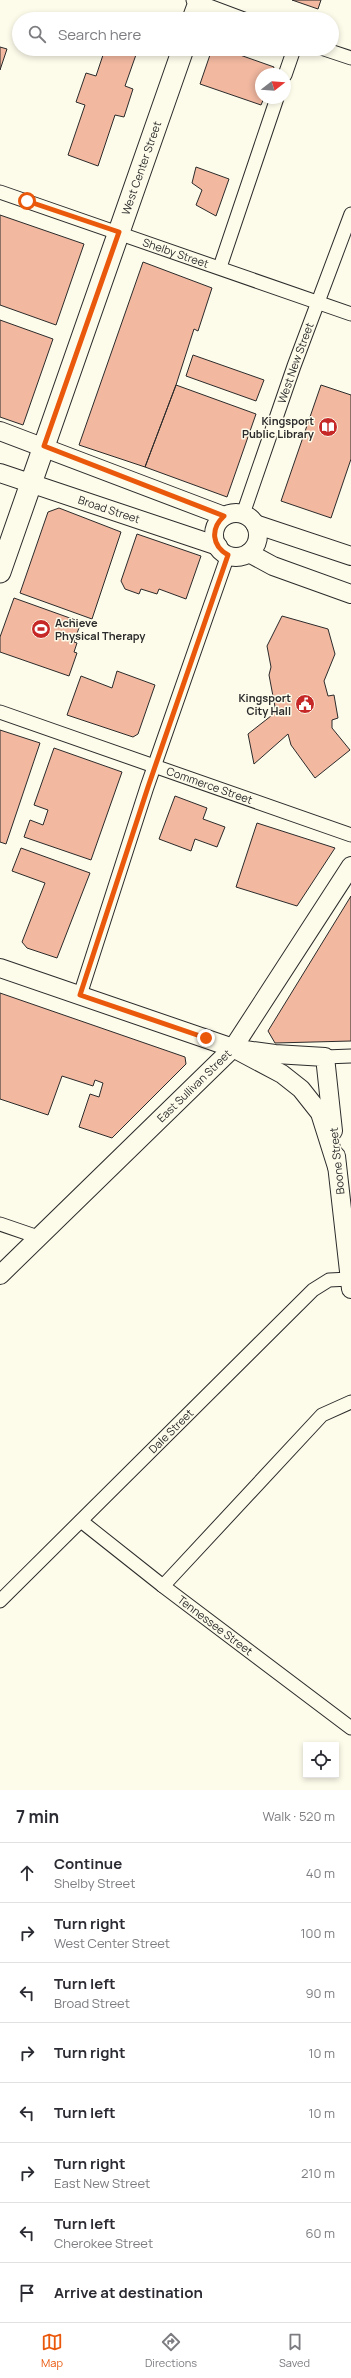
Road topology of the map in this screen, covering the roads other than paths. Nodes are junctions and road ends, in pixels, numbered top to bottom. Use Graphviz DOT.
graph roads {
  1 [pos="196,5"];
  2 [pos="220,12"];
  3 [pos="339,54"];
  4 [pos="181,56"];
  5 [pos="292,56"];
  6 [pos="351,58"];
  7 [pos="287,68"];
  8 [pos="275,104"];
  9 [pos="0,192"];
  10 [pos="351,214"];
  11 [pos="119,232"];
  12 [pos="220,267"];
  13 [pos="319,303"];
  14 [pos="351,314"];
  15 [pos="0,431"];
  16 [pos="44,446"];
  17 [pos="0,473"];
  18 [pos="31,485"];
  19 [pos="224,516"];
  20 [pos="249,519"];
  21 [pos="223,551"];
  22 [pos="249,553"];
  23 [pos="351,556"];
  24 [pos="0,572"];
  25 [pos="351,594"];
  26 [pos="0,712"];
  27 [pos="155,766"];
  28 [pos="351,835"];
  29 [pos="351,866"];
  30 [pos="0,968"];
  31 [pos="80,995"];
  32 [pos="233,1048"];
  33 [pos="351,1056"];
  34 [pos="325,1057"];
  35 [pos="337,1167"];
  36 [pos="0,1224"];
  37 [pos="38,1237"];
  38 [pos="0,1275"];
  39 [pos="351,1284"];
  40 [pos="351,1402"];
  41 [pos="81,1521"];
  42 [pos="163,1586"];
  43 [pos="0,1601"];
  44 [pos="351,1728"];
  1 -- 2 [label="street"];
  3 -- 6 [label="street"];
  4 -- 11 [label="main road, West Center Street"];
  5 -- 7 [label="street"];
  8 -- 12 [label="street"];
  9 -- 11 [label="street, Shelby Street"];
  10 -- 13 [label="street, West New Street"];
  11 -- 12 [label="street, Shelby Street"];
  11 -- 16 [label="main road, West Center Street"];
  12 -- 13 [label="street, Shelby Street"];
  13 -- 14 [label="street, Shelby Street"];
  13 -- 20 [label="street, West New Street"];
  15 -- 16 [label="street"];
  16 -- 18 [label="main road, West Center Street"];
  16 -- 19 [label="street"];
  17 -- 18 [label="street, Broad Street"];
  18 -- 21 [label="street, Broad Street"];
  18 -- 24 [label="main road, West Center Street"];
  19 -- 20 [label="street"];
  19 -- 21 [label="street"];
  20 -- 22 [label="street"];
  20 -- 23 [label="street"];
  21 -- 22 [label="street"];
  21 -- 27 [label="street"];
  22 -- 25 [label="street"];
  26 -- 27 [label="street, Commerce Street"];
  27 -- 28 [label="street, Commerce Street"];
  27 -- 31 [label="street"];
  29 -- 32 [label="street, East Sullivan Street"];
  30 -- 31 [label="street"];
  31 -- 32 [label="street"];
  32 -- 34 [label="street"];
  32 -- 35 [label="street"];
  32 -- 37 [label="street, East Sullivan Street"];
  33 -- 34 [label="street"];
  34 -- 35 [label="street, Boone Street"];
  35 -- 39 [label="street, Boone Street"];
  36 -- 37 [label="street"];
  37 -- 38 [label="street, East Sullivan Street"];
  39 -- 41 [label="street, Dale Street"];
  40 -- 42 [label="street"];
  41 -- 42 [label="street, Tennessee Street"];
  41 -- 43 [label="street, Dale Street"];
  42 -- 44 [label="street, Tennessee Street"];
}
